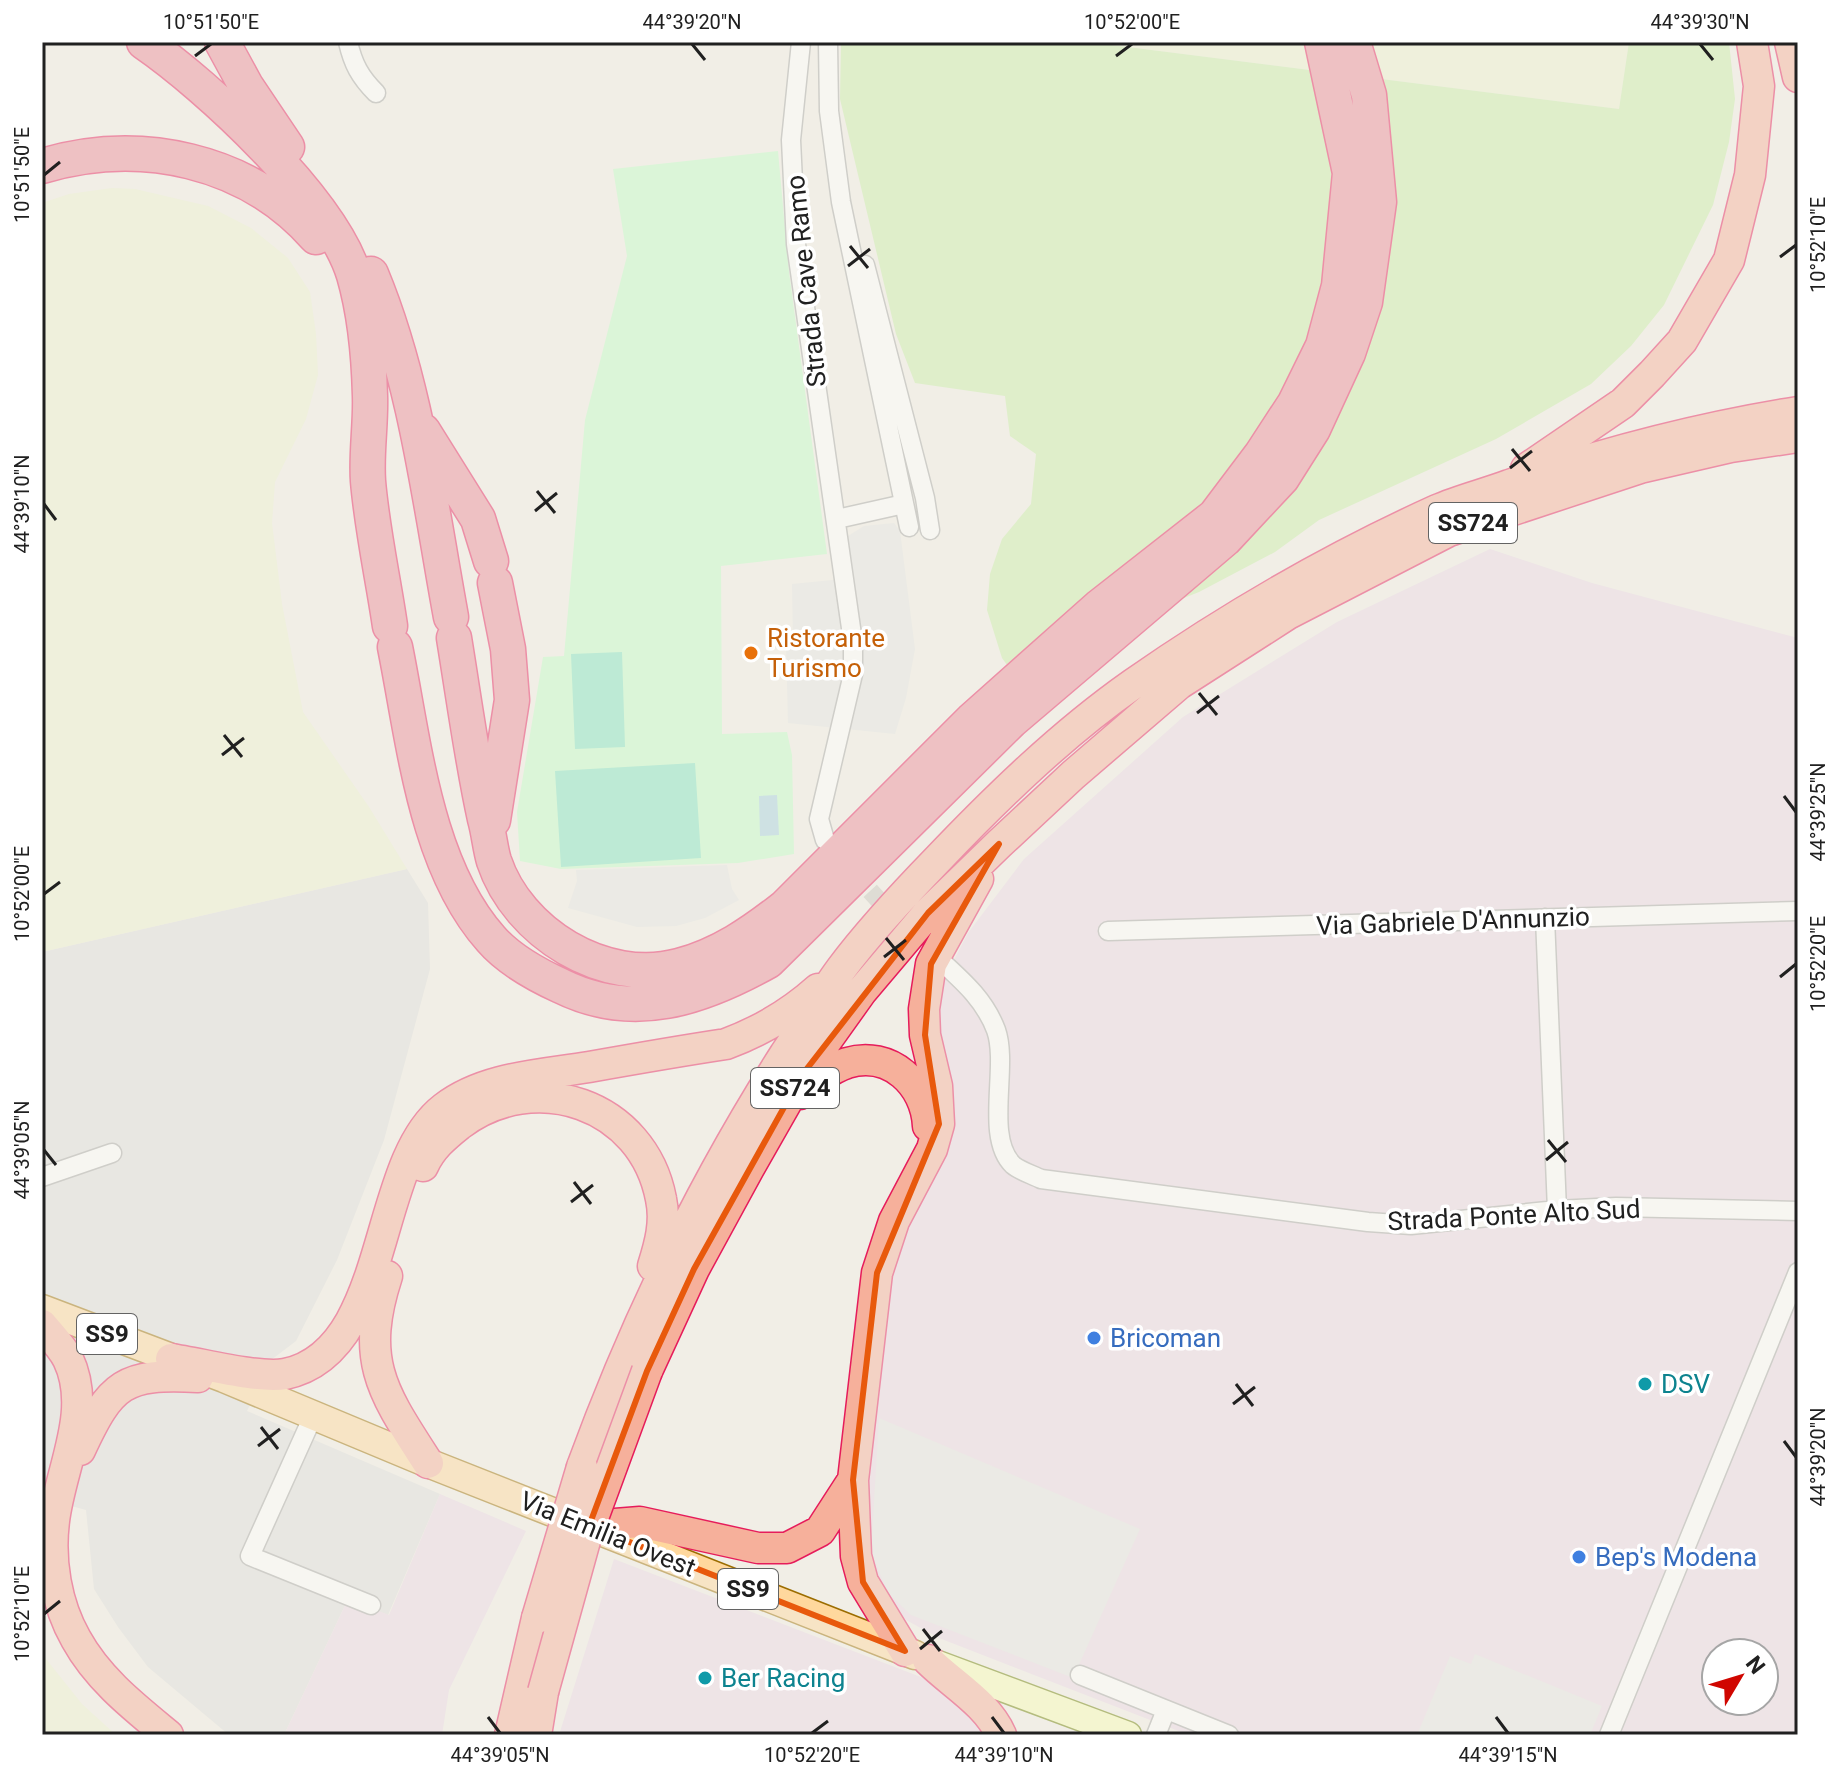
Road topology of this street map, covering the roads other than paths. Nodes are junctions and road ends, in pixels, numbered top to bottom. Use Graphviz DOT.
graph roads {
  1 [pos="144,42"];
  2 [pos="170,42"];
  3 [pos="222,42"];
  4 [pos="348,42"];
  5 [pos="801,42"];
  6 [pos="828,42"];
  7 [pos="1322,42"];
  8 [pos="1353,42"];
  9 [pos="1752,42"];
  10 [pos="1790,42"];
  11 [pos="1798,77"];
  12 [pos="376,93"];
  13 [pos="829,111"];
  14 [pos="298,163"];
  15 [pos="42,166"];
  16 [pos="360,310"];
  17 [pos="1798,412"];
  18 [pos="414,417"];
  19 [pos="1798,437"];
  20 [pos="1493,491"];
  21 [pos="904,504"];
  22 [pos="837,519"];
  23 [pos="909,527"];
  24 [pos="930,530"];
  25 [pos="490,838"];
  26 [pos="825,840"];
  27 [pos="999,844"];
  28 [pos="1798,911"];
  29 [pos="1545,918"];
  30 [pos="1108,931"];
  31 [pos="942,962"];
  32 [pos="840,969"];
  33 [pos="783,1110"];
  34 [pos="112,1153"];
  35 [pos="926,1160"];
  36 [pos="42,1177"];
  37 [pos="1557,1210"];
  38 [pos="1798,1211"];
  39 [pos="1798,1272"];
  40 [pos="42,1309"];
  41 [pos="42,1325"];
  42 [pos="171,1359"];
  43 [pos="632,1361"];
  44 [pos="224,1378"];
  45 [pos="314,1414"];
  46 [pos="428,1463"];
  47 [pos="853,1480"];
  48 [pos="59,1496"];
  49 [pos="590,1526"];
  50 [pos="371,1605"];
  51 [pos="917,1656"];
  52 [pos="1080,1675"];
  53 [pos="532,1688"];
  54 [pos="1166,1710"];
  55 [pos="168,1735"];
  56 [pos="510,1735"];
  57 [pos="536,1735"];
  58 [pos="1001,1735"];
  59 [pos="1128,1735"];
  60 [pos="1156,1735"];
  61 [pos="1229,1735"];
  62 [pos="1609,1735"];
  1 -- 16 [label="highway"];
  2 -- 14 [label="highway"];
  3 -- 14 [label="highway"];
  4 -- 12 [label="street"];
  5 -- 22 [label="street, Strada Cave Ramo"];
  6 -- 13 [label="street, Strada Cave Ramo"];
  7 -- 25 [label="highway"];
  8 -- 16 [label="highway"];
  9 -- 20 [label="highway"];
  10 -- 11 [label="highway"];
  13 -- 21 [label="street, Strada Cave Ramo"];
  13 -- 24 [label="street, Strada Cave Ramo"];
  14 -- 18 [label="highway"];
  15 -- 16 [label="highway"];
  17 -- 20 [label="highway, SS724"];
  18 -- 25 [label="highway"];
  18 -- 25 [label="highway"];
  19 -- 27 [label="highway, SS724"];
  20 -- 32 [label="highway, SS724"];
  21 -- 22 [label="street"];
  21 -- 23 [label="street, Strada Cave Ramo"];
  22 -- 26 [label="street, Strada Cave Ramo"];
  27 -- 33 [label="highway, SS724"];
  27 -- 35 [label="highway"];
  28 -- 29 [label="street, Via Gabriele D'Annunzio"];
  29 -- 30 [label="street, Via Gabriele D'Annunzio"];
  29 -- 37 [label="street"];
  31 -- 37 [label="street, Strada Ponte Alto Sud"];
  32 -- 42 [label="highway"];
  32 -- 43 [label="highway, SS724"];
  33 -- 35 [label="highway"];
  33 -- 43 [label="highway, SS724"];
  34 -- 36 [label="street"];
  35 -- 47 [label="highway"];
  37 -- 38 [label="street, Strada Ponte Alto Sud"];
  39 -- 62 [label="street"];
  40 -- 42 [label="main road, Via Emilia Ovest / SS9"];
  41 -- 48 [label="highway"];
  42 -- 44 [label="main road, Via Emilia Ovest / SS9"];
  43 -- 46 [label="highway"];
  43 -- 53 [label="highway, SS724, bridge"];
  44 -- 45 [label="main road, Via Emilia Ovest / SS9"];
  44 -- 48 [label="highway"];
  45 -- 46 [label="main road, Via Emilia Ovest / SS9"];
  45 -- 50 [label="street"];
  46 -- 49 [label="main road, Via Emilia Ovest / SS9"];
  47 -- 49 [label="highway"];
  47 -- 51 [label="highway"];
  48 -- 55 [label="highway"];
  49 -- 51 [label="main road, Via Emilia Ovest / SS9"];
  51 -- 58 [label="highway"];
  51 -- 59 [label="main road, Via Emilia Ovest / SS9"];
  52 -- 54 [label="street"];
  53 -- 56 [label="highway, SS724"];
  53 -- 57 [label="highway, SS724"];
  54 -- 60 [label="street"];
  54 -- 61 [label="street"];
}
